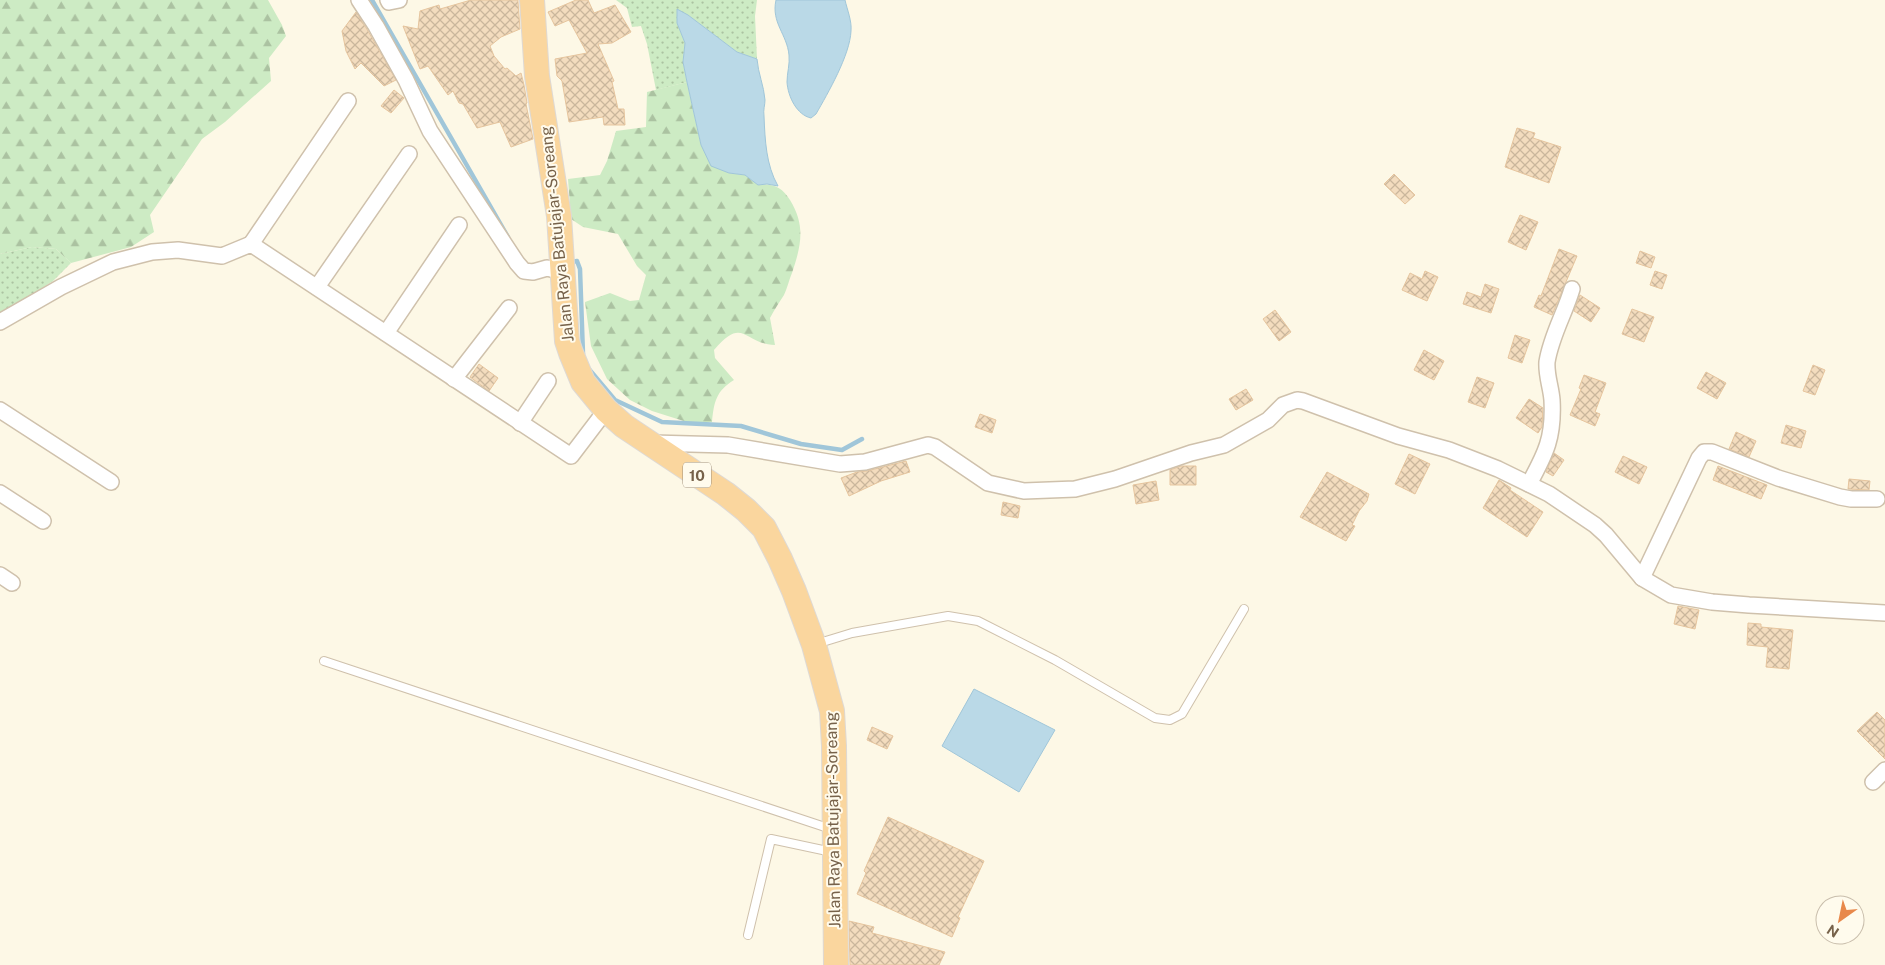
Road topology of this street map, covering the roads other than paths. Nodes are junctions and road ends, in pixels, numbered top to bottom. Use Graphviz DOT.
graph roads {
  1 [pos="358,0"];
  2 [pos="388,0"];
  3 [pos="399,0"];
  4 [pos="532,0"];
  5 [pos="348,101"];
  6 [pos="409,154"];
  7 [pos="459,225"];
  8 [pos="251,244"];
  9 [pos="563,272"];
  10 [pos="317,288"];
  11 [pos="1572,289"];
  12 [pos="509,308"];
  13 [pos="0,322"];
  14 [pos="386,333"];
  15 [pos="454,379"];
  16 [pos="548,381"];
  17 [pos="0,410"];
  18 [pos="606,410"];
  19 [pos="520,423"];
  20 [pos="649,443"];
  21 [pos="111,482"];
  22 [pos="1529,484"];
  23 [pos="0,493"];
  24 [pos="1877,499"];
  25 [pos="43,521"];
  26 [pos="1642,578"];
  27 [pos="1244,608"];
  28 [pos="1885,613"];
  29 [pos="814,645"];
  30 [pos="324,661"];
  31 [pos="1885,770"];
  32 [pos="1873,782"];
  33 [pos="835,841"];
  34 [pos="748,935"];
  35 [pos="836,965"];
  1 -- 9 [label="street"];
  2 -- 3 [label="street"];
  4 -- 9 [label="highway, Jalan Raya Batujajar-Soreang / 10"];
  5 -- 8 [label="street"];
  6 -- 10 [label="street"];
  7 -- 14 [label="street"];
  8 -- 10 [label="street"];
  8 -- 13 [label="street"];
  9 -- 18 [label="highway, Jalan Raya Batujajar-Soreang / 10"];
  10 -- 14 [label="street"];
  11 -- 22 [label="street"];
  12 -- 15 [label="street"];
  14 -- 15 [label="street"];
  15 -- 19 [label="street"];
  16 -- 19 [label="street"];
  17 -- 21 [label="street"];
  18 -- 19 [label="street"];
  18 -- 20 [label="highway, Jalan Raya Batujajar-Soreang / 10"];
  20 -- 22 [label="street"];
  20 -- 29 [label="highway, Jalan Raya Batujajar-Soreang / 10"];
  22 -- 26 [label="street"];
  23 -- 25 [label="street"];
  24 -- 26 [label="street"];
  26 -- 28 [label="street"];
  27 -- 29 [label="lane"];
  29 -- 33 [label="highway, Jalan Raya Batujajar-Soreang / 10"];
  30 -- 33 [label="lane"];
  31 -- 32 [label="street"];
  33 -- 34 [label="lane"];
  33 -- 35 [label="highway, Jalan Raya Batujajar-Soreang / 10"];
}
